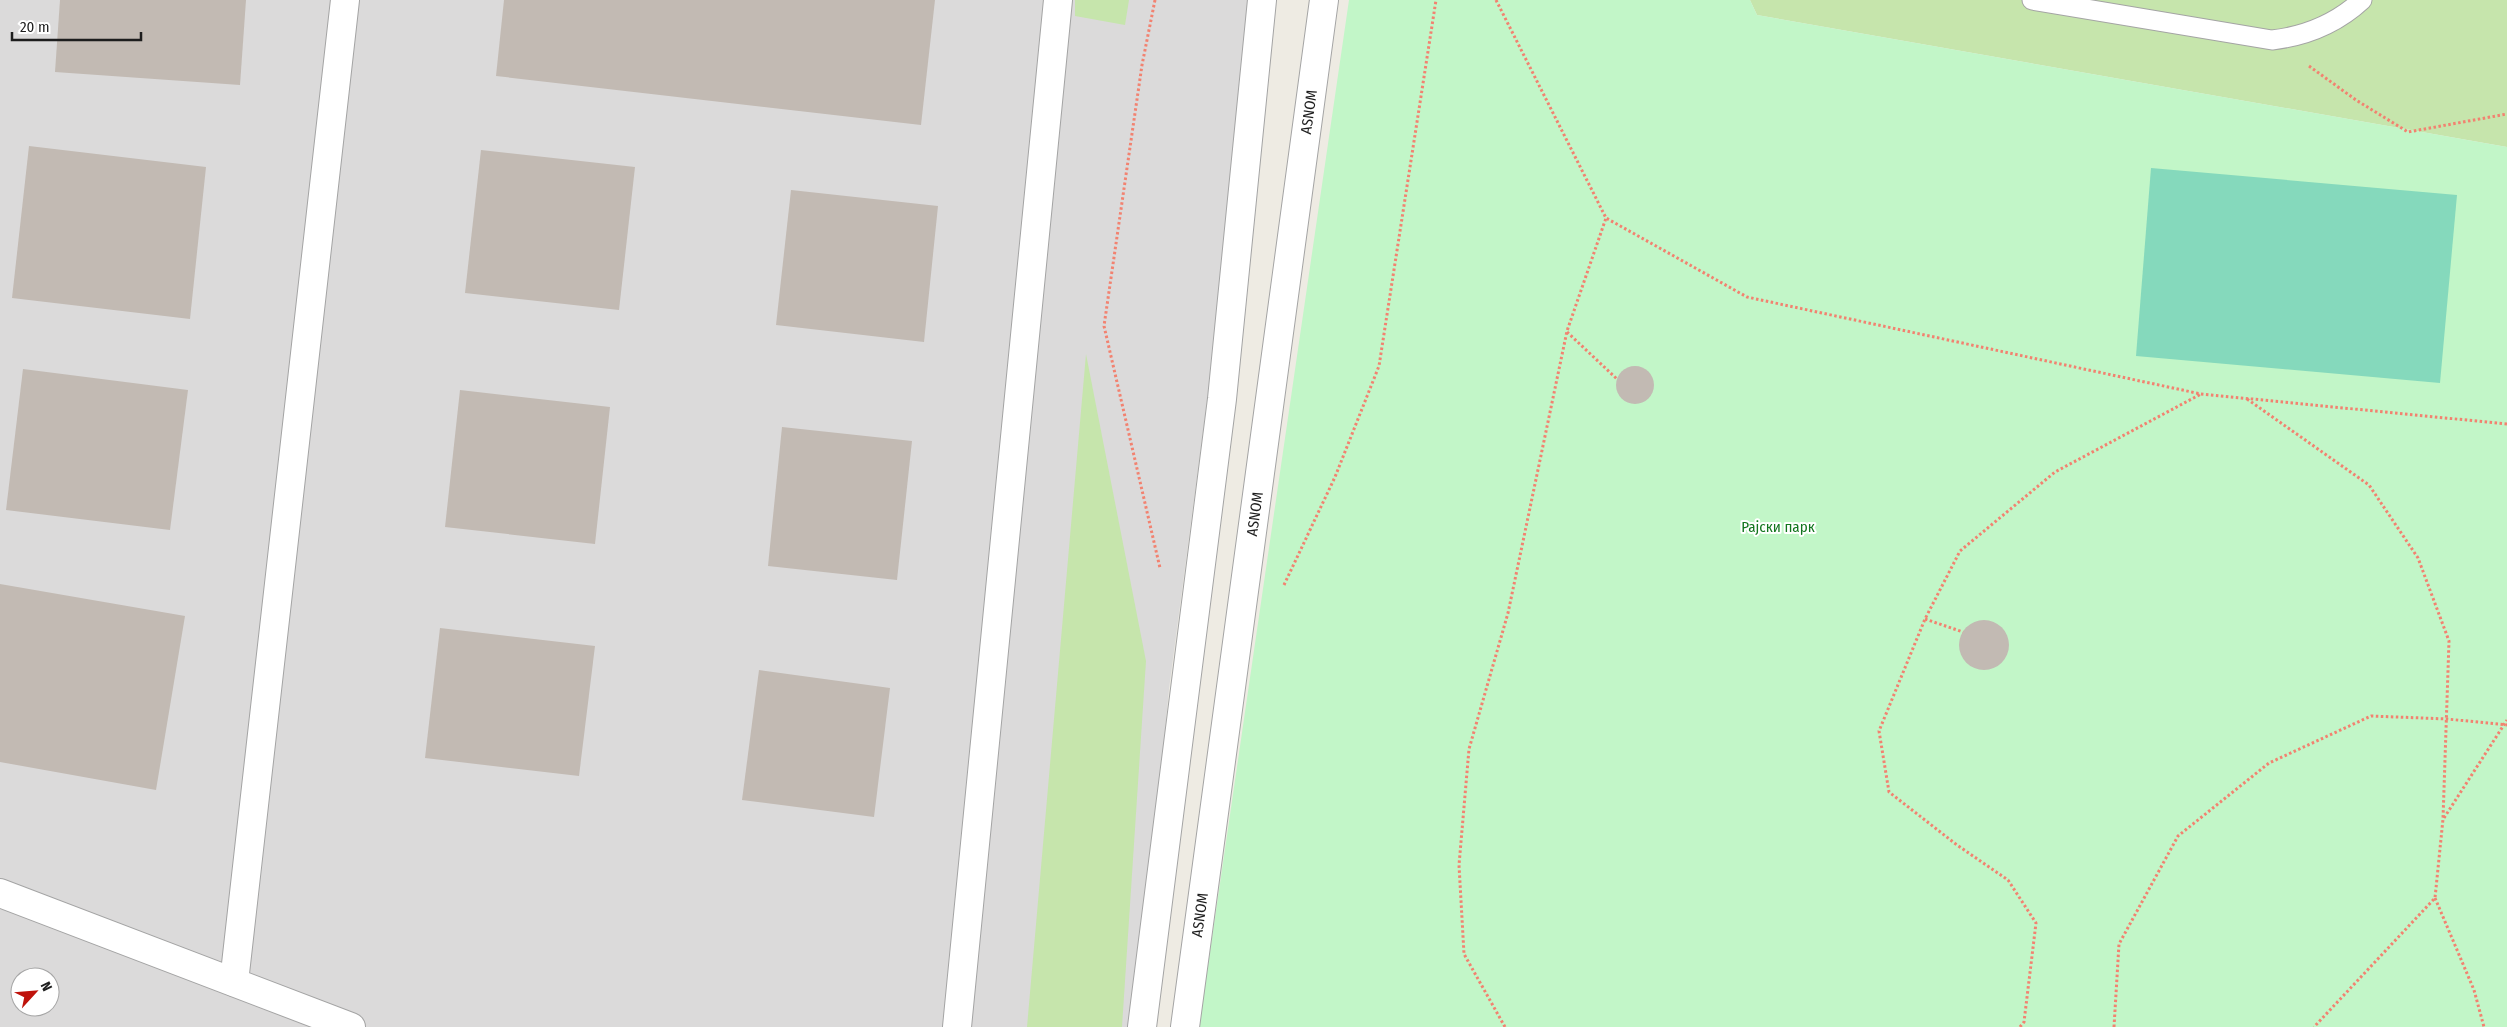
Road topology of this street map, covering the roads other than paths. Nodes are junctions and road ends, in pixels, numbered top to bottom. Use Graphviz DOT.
graph roads {
  1 [pos="345,0"];
  2 [pos="1058,0"];
  3 [pos="1262,0"];
  4 [pos="1324,0"];
  5 [pos="2032,0"];
  6 [pos="2362,0"];
  7 [pos="0,893"];
  8 [pos="234,982"];
  9 [pos="351,1027"];
  10 [pos="957,1027"];
  11 [pos="1142,1027"];
  12 [pos="1185,1027"];
  1 -- 8 [label="street"];
  2 -- 10 [label="street"];
  3 -- 11 [label="street"];
  4 -- 12 [label="street, ASNOM"];
  5 -- 6 [label="lane"];
  7 -- 8 [label="street"];
  8 -- 9 [label="street"];
}
